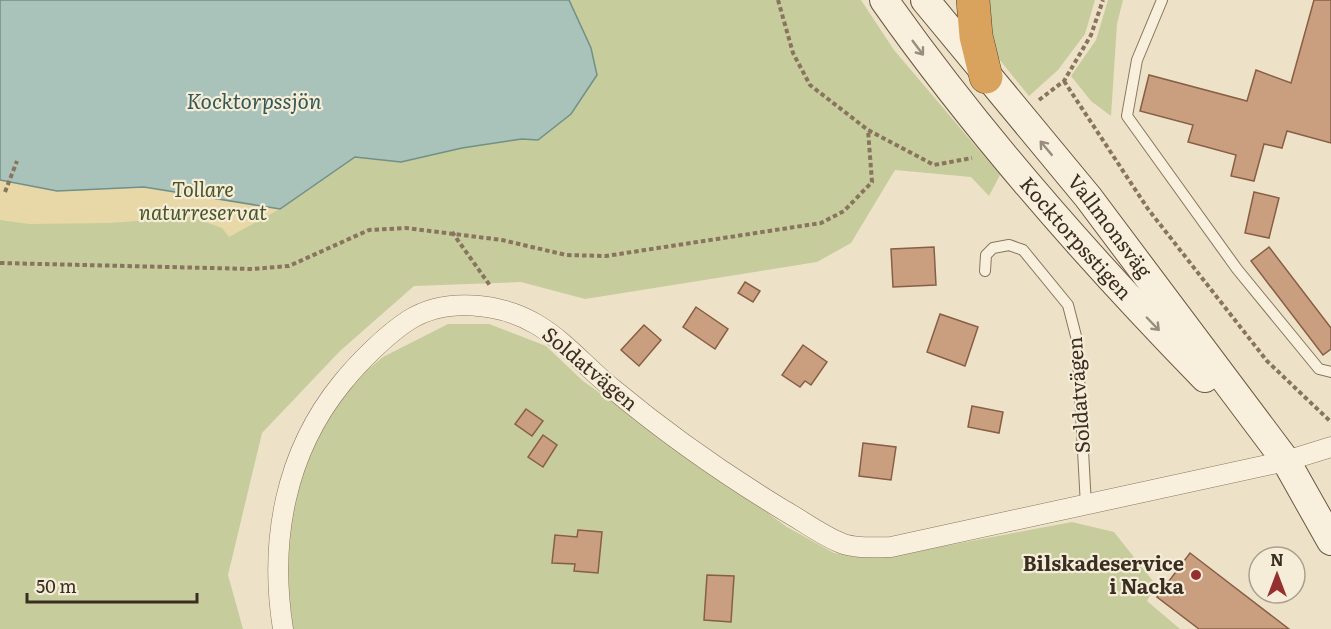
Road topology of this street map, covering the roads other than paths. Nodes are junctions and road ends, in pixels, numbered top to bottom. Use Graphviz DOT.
graph roads {
  1 [pos="884,0"];
  2 [pos="925,0"];
  3 [pos="973,0"];
  4 [pos="1162,0"];
  5 [pos="986,77"];
  6 [pos="985,271"];
  7 [pos="1331,372"];
  8 [pos="1331,447"];
  9 [pos="1286,461"];
  10 [pos="1086,506"];
  11 [pos="1331,541"];
  12 [pos="283,629"];
  1 -- 9 [label="main road, Kocktorpsstigen, one-way"];
  2 -- 5 [label="main road, Vallmonsväg"];
  3 -- 5 [label="highway"];
  4 -- 7 [label="lane"];
  9 -- 5 [label="main road, Vallmonsväg, one-way"];
  6 -- 10 [label="lane, Soldatvägen"];
  8 -- 9 [label="street, Soldatvägen"];
  9 -- 10 [label="street, Soldatvägen"];
  9 -- 11 [label="main road"];
  10 -- 12 [label="street, Soldatvägen"];
}
